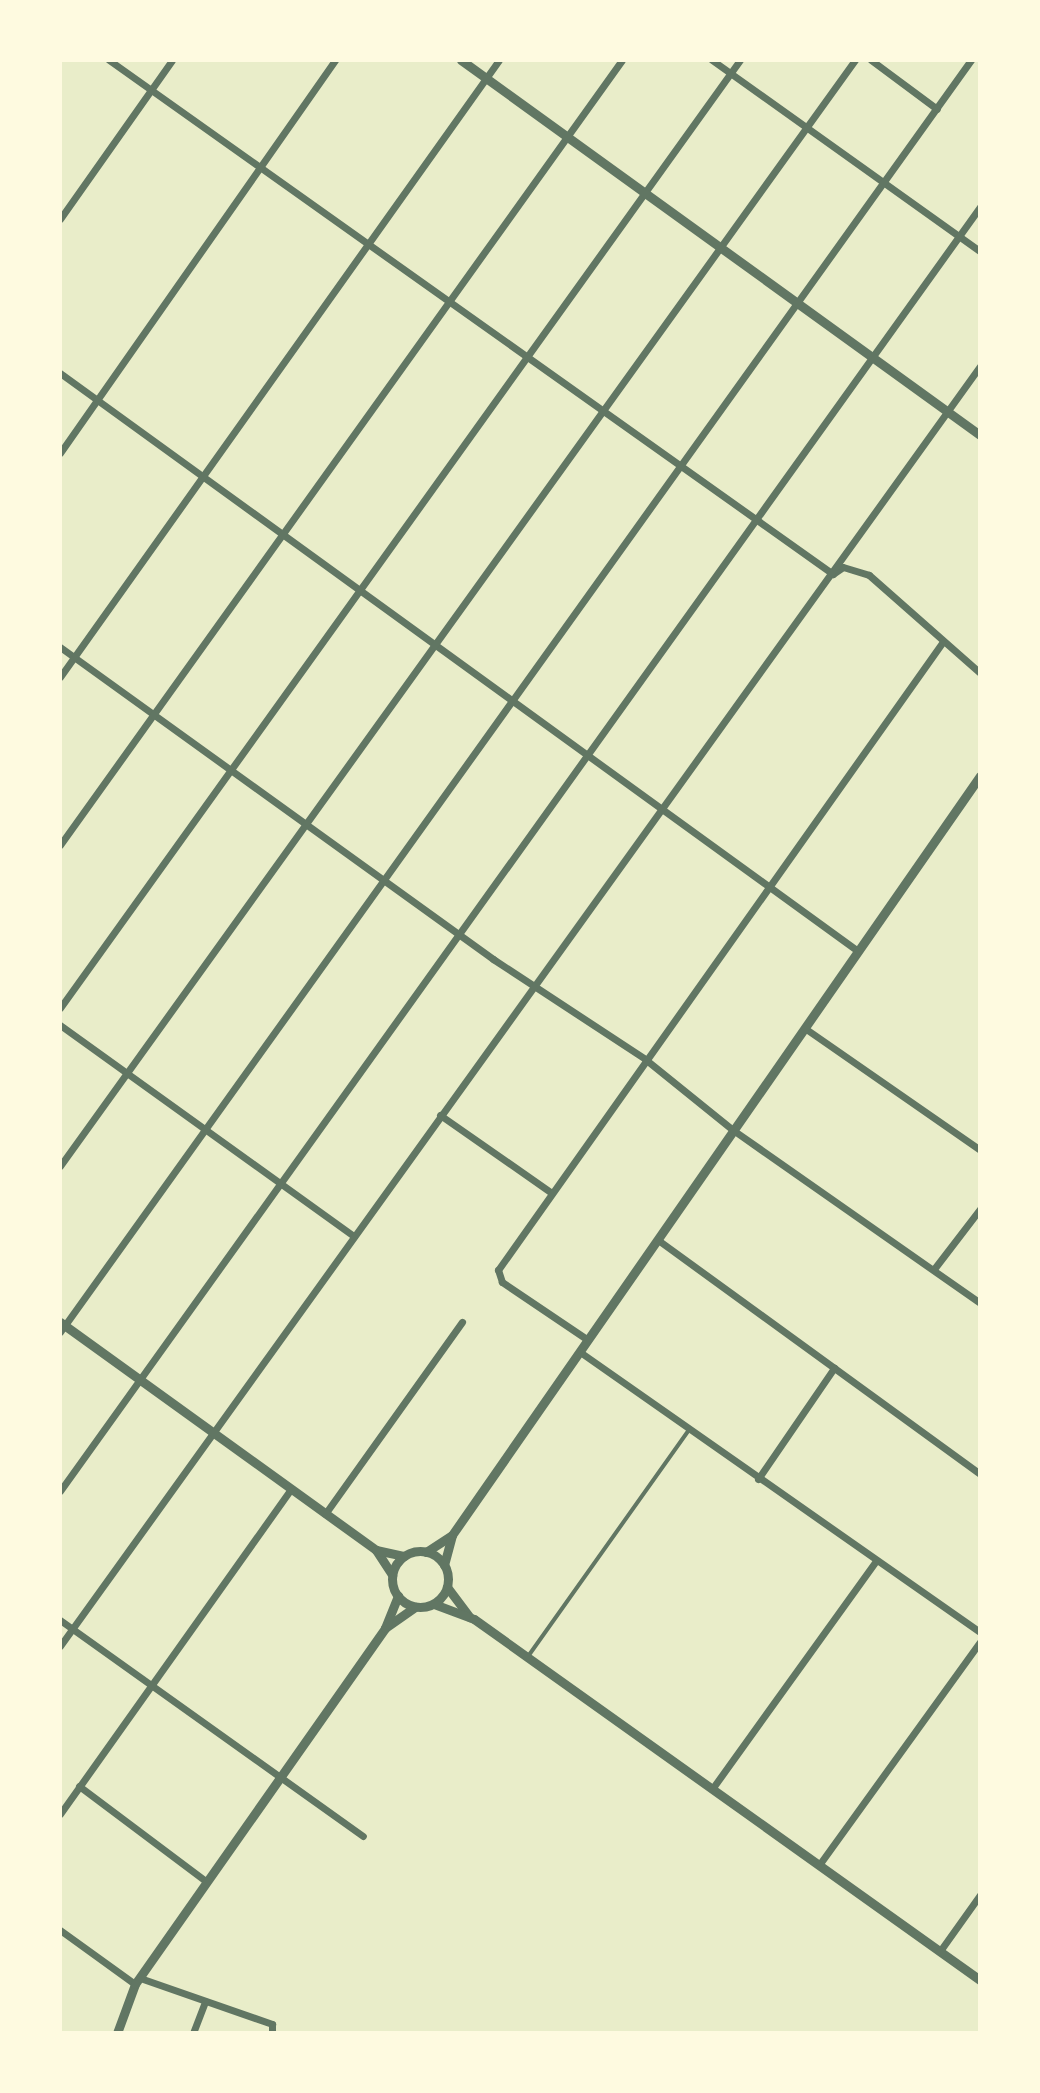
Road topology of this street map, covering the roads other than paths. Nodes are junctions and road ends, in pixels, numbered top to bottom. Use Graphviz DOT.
graph roads {
  1 [pos="109,60"];
  2 [pos="172,60"];
  3 [pos="335,60"];
  4 [pos="461,60"];
  5 [pos="499,60"];
  6 [pos="622,60"];
  7 [pos="712,60"];
  8 [pos="740,60"];
  9 [pos="855,60"];
  10 [pos="871,60"];
  11 [pos="971,60"];
  12 [pos="730,73"];
  13 [pos="486,78"];
  14 [pos="151,90"];
  15 [pos="937,109"];
  16 [pos="806,127"];
  17 [pos="566,138"];
  18 [pos="260,167"];
  19 [pos="886,185"];
  20 [pos="644,194"];
  21 [pos="980,207"];
  22 [pos="60,219"];
  23 [pos="959,236"];
  24 [pos="368,244"];
  25 [pos="721,248"];
  26 [pos="980,251"];
  27 [pos="449,302"];
  28 [pos="796,302"];
  29 [pos="527,357"];
  30 [pos="871,360"];
  31 [pos="980,366"];
  32 [pos="60,373"];
  33 [pos="97,400"];
  34 [pos="603,412"];
  35 [pos="947,412"];
  36 [pos="980,435"];
  37 [pos="60,453"];
  38 [pos="679,466"];
  39 [pos="203,476"];
  40 [pos="753,518"];
  41 [pos="283,533"];
  42 [pos="833,574"];
  43 [pos="360,589"];
  44 [pos="942,643"];
  45 [pos="436,644"];
  46 [pos="60,647"];
  47 [pos="74,657"];
  48 [pos="980,673"];
  49 [pos="60,677"];
  50 [pos="512,700"];
  51 [pos="154,715"];
  52 [pos="584,753"];
  53 [pos="231,770"];
  54 [pos="980,776"];
  55 [pos="663,807"];
  56 [pos="306,824"];
  57 [pos="60,829"];
  58 [pos="68,834"];
  59 [pos="60,845"];
  60 [pos="383,880"];
  61 [pos="774,887"];
  62 [pos="458,933"];
  63 [pos="858,951"];
  64 [pos="533,987"];
  65 [pos="60,1008"];
  66 [pos="60,1025"];
  67 [pos="806,1029"];
  68 [pos="645,1059"];
  69 [pos="127,1073"];
  70 [pos="440,1115"];
  71 [pos="205,1129"];
  72 [pos="733,1130"];
  73 [pos="980,1150"];
  74 [pos="60,1166"];
  75 [pos="281,1183"];
  76 [pos="552,1193"];
  77 [pos="980,1209"];
  78 [pos="354,1236"];
  79 [pos="658,1240"];
  80 [pos="934,1269"];
  81 [pos="980,1303"];
  82 [pos="462,1322"];
  83 [pos="62,1326"];
  84 [pos="588,1340"];
  85 [pos="580,1352"];
  86 [pos="834,1368"];
  87 [pos="141,1380"];
  88 [pos="689,1430"];
  89 [pos="216,1435"];
  90 [pos="980,1474"];
  91 [pos="758,1479"];
  92 [pos="291,1489"];
  93 [pos="60,1491"];
  94 [pos="325,1514"];
  95 [pos="452,1535"];
  96 [pos="376,1550"];
  97 [pos="426,1552"];
  98 [pos="404,1556"];
  99 [pos="875,1562"];
  100 [pos="444,1565"];
  101 [pos="392,1575"];
  102 [pos="447,1587"];
  103 [pos="398,1596"];
  104 [pos="434,1604"];
  105 [pos="415,1607"];
  106 [pos="470,1617"];
  107 [pos="60,1620"];
  108 [pos="385,1628"];
  109 [pos="72,1629"];
  110 [pos="980,1632"];
  111 [pos="980,1642"];
  112 [pos="60,1646"];
  113 [pos="527,1657"];
  114 [pos="151,1685"];
  115 [pos="280,1778"];
  116 [pos="79,1786"];
  117 [pos="712,1789"];
  118 [pos="60,1814"];
  119 [pos="363,1836"];
  120 [pos="819,1865"];
  121 [pos="207,1882"];
  122 [pos="980,1895"];
  123 [pos="60,1930"];
  124 [pos="940,1951"];
  125 [pos="980,1980"];
  126 [pos="137,1981"];
  127 [pos="205,2001"];
  128 [pos="272,2029"];
  129 [pos="117,2033"];
  130 [pos="193,2033"];
  1 -- 14 [label="street"];
  2 -- 14 [label="street"];
  3 -- 18 [label="street"];
  4 -- 13 [label="street"];
  5 -- 13 [label="street"];
  6 -- 17 [label="street"];
  7 -- 12 [label="street"];
  8 -- 12 [label="street"];
  9 -- 16 [label="street"];
  10 -- 15 [label="street"];
  11 -- 15 [label="street"];
  12 -- 16 [label="street"];
  12 -- 20 [label="street"];
  13 -- 17 [label="street"];
  13 -- 24 [label="street"];
  14 -- 18 [label="street"];
  14 -- 22 [label="street"];
  15 -- 19 [label="street"];
  16 -- 19 [label="street"];
  16 -- 25 [label="street"];
  17 -- 20 [label="street"];
  17 -- 27 [label="street"];
  18 -- 24 [label="street"];
  18 -- 33 [label="street"];
  19 -- 23 [label="street"];
  19 -- 28 [label="street"];
  20 -- 25 [label="street"];
  20 -- 29 [label="street"];
  21 -- 23 [label="street"];
  23 -- 26 [label="street"];
  23 -- 30 [label="street"];
  24 -- 27 [label="street"];
  24 -- 39 [label="street"];
  25 -- 28 [label="street"];
  25 -- 34 [label="street"];
  27 -- 29 [label="street"];
  27 -- 41 [label="street"];
  28 -- 30 [label="street"];
  28 -- 38 [label="street"];
  29 -- 34 [label="street"];
  29 -- 43 [label="street"];
  30 -- 35 [label="street"];
  30 -- 40 [label="street"];
  31 -- 35 [label="street"];
  32 -- 33 [label="street"];
  33 -- 37 [label="street"];
  33 -- 39 [label="street"];
  34 -- 38 [label="street"];
  34 -- 45 [label="street"];
  35 -- 36 [label="street"];
  35 -- 42 [label="street"];
  38 -- 40 [label="street"];
  38 -- 50 [label="street"];
  39 -- 41 [label="street"];
  39 -- 47 [label="street"];
  40 -- 42 [label="street"];
  40 -- 52 [label="street"];
  41 -- 43 [label="street"];
  41 -- 51 [label="street"];
  42 -- 44 [label="street"];
  42 -- 55 [label="street"];
  43 -- 45 [label="street"];
  43 -- 53 [label="street"];
  44 -- 48 [label="street"];
  44 -- 61 [label="street"];
  45 -- 50 [label="street"];
  45 -- 56 [label="street"];
  46 -- 47 [label="street"];
  47 -- 49 [label="street"];
  47 -- 51 [label="street"];
  50 -- 52 [label="street"];
  50 -- 60 [label="street"];
  51 -- 53 [label="street"];
  51 -- 58 [label="street"];
  52 -- 55 [label="street"];
  52 -- 62 [label="street"];
  53 -- 56 [label="street"];
  53 -- 65 [label="street"];
  54 -- 63 [label="street"];
  55 -- 61 [label="street"];
  55 -- 64 [label="street"];
  56 -- 60 [label="street"];
  56 -- 69 [label="street"];
  57 -- 58 [label="street"];
  58 -- 59 [label="street"];
  60 -- 62 [label="street"];
  60 -- 71 [label="street"];
  61 -- 63 [label="street"];
  61 -- 68 [label="street"];
  62 -- 64 [label="street"];
  62 -- 75 [label="street"];
  63 -- 67 [label="street"];
  64 -- 68 [label="street"];
  64 -- 70 [label="street"];
  66 -- 69 [label="street"];
  67 -- 72 [label="street"];
  67 -- 73 [label="street"];
  68 -- 72 [label="street"];
  68 -- 76 [label="street"];
  69 -- 71 [label="street"];
  69 -- 74 [label="street"];
  70 -- 76 [label="street"];
  70 -- 78 [label="street"];
  71 -- 75 [label="street"];
  71 -- 83 [label="street"];
  72 -- 79 [label="street"];
  72 -- 80 [label="street"];
  75 -- 78 [label="street"];
  75 -- 87 [label="street"];
  76 -- 84 [label="street"];
  77 -- 80 [label="street"];
  78 -- 89 [label="street"];
  79 -- 84 [label="street"];
  79 -- 86 [label="street"];
  80 -- 81 [label="street"];
  82 -- 94 [label="street"];
  83 -- 87 [label="street"];
  84 -- 85 [label="street"];
  85 -- 88 [label="street"];
  85 -- 95 [label="street"];
  86 -- 90 [label="street"];
  86 -- 91 [label="street"];
  87 -- 89 [label="street"];
  87 -- 93 [label="street"];
  88 -- 91 [label="street"];
  88 -- 113 [label="lane"];
  89 -- 92 [label="street"];
  89 -- 109 [label="street"];
  91 -- 99 [label="street"];
  92 -- 94 [label="street"];
  92 -- 114 [label="street"];
  94 -- 96 [label="street"];
  95 -- 97 [label="street"];
  95 -- 100 [label="street"];
  96 -- 98 [label="street"];
  96 -- 101 [label="street"];
  97 -- 98 [label="street"];
  97 -- 100 [label="street"];
  98 -- 101 [label="street"];
  99 -- 110 [label="street"];
  99 -- 117 [label="street"];
  100 -- 102 [label="street"];
  101 -- 103 [label="street"];
  102 -- 104 [label="street"];
  102 -- 106 [label="street"];
  103 -- 105 [label="street"];
  103 -- 108 [label="street"];
  104 -- 105 [label="street"];
  104 -- 106 [label="street"];
  105 -- 108 [label="street"];
  106 -- 113 [label="street"];
  107 -- 109 [label="street"];
  108 -- 115 [label="street"];
  109 -- 112 [label="street"];
  109 -- 114 [label="street"];
  111 -- 120 [label="street"];
  113 -- 117 [label="street"];
  114 -- 115 [label="street"];
  114 -- 116 [label="street"];
  115 -- 119 [label="street"];
  115 -- 121 [label="street"];
  116 -- 118 [label="street"];
  116 -- 121 [label="street"];
  117 -- 120 [label="street"];
  120 -- 124 [label="street"];
  121 -- 126 [label="street"];
  122 -- 124 [label="street"];
  123 -- 126 [label="street"];
  124 -- 125 [label="street"];
  126 -- 127 [label="street"];
  126 -- 129 [label="street"];
  127 -- 128 [label="street"];
  127 -- 130 [label="street"];
}
